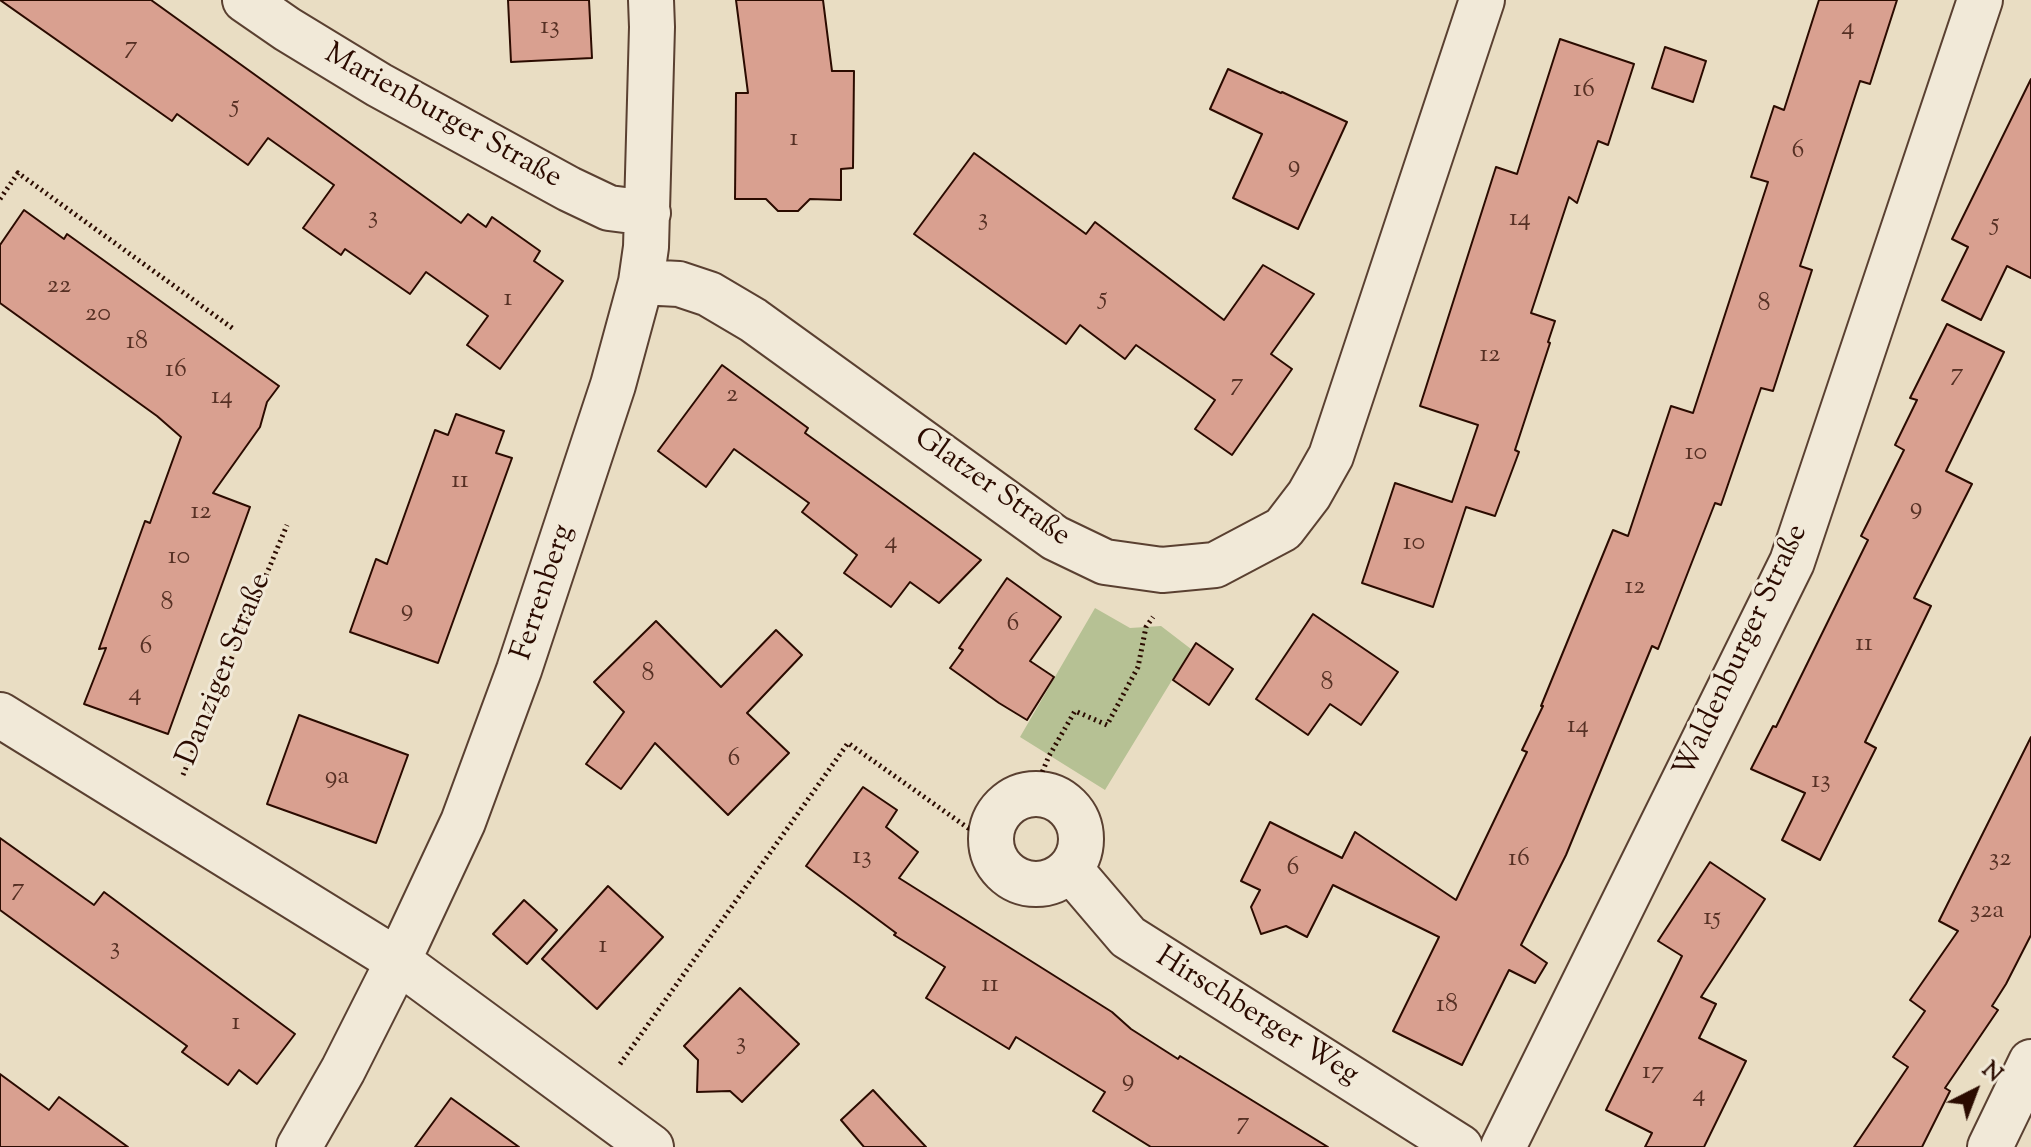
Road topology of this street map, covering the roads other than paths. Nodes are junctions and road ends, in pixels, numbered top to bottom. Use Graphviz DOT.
graph roads {
  1 [pos="245,0"];
  2 [pos="651,0"];
  3 [pos="1482,0"];
  4 [pos="1980,0"];
  5 [pos="648,213"];
  6 [pos="641,282"];
  7 [pos="0,715"];
  8 [pos="1070,869"];
  9 [pos="398,961"];
  10 [pos="2031,1062"];
  11 [pos="299,1147"];
  12 [pos="651,1147"];
  13 [pos="1460,1147"];
  14 [pos="1503,1147"];
  15 [pos="1990,1147"];
  1 -- 5 [label="street, Marienburger Straße"];
  2 -- 5 [label="street, Ferrenberg"];
  3 -- 6 [label="street, Glatzer Straße"];
  4 -- 14 [label="street, Waldenburger Straße"];
  5 -- 6 [label="street, Ferrenberg"];
  6 -- 9 [label="street, Ferrenberg"];
  7 -- 9 [label="street"];
  8 -- 8 [label="street"];
  8 -- 13 [label="street, Hirschberger Weg"];
  9 -- 11 [label="street, Ferrenberg"];
  9 -- 12 [label="street"];
  10 -- 15 [label="street"];
}
